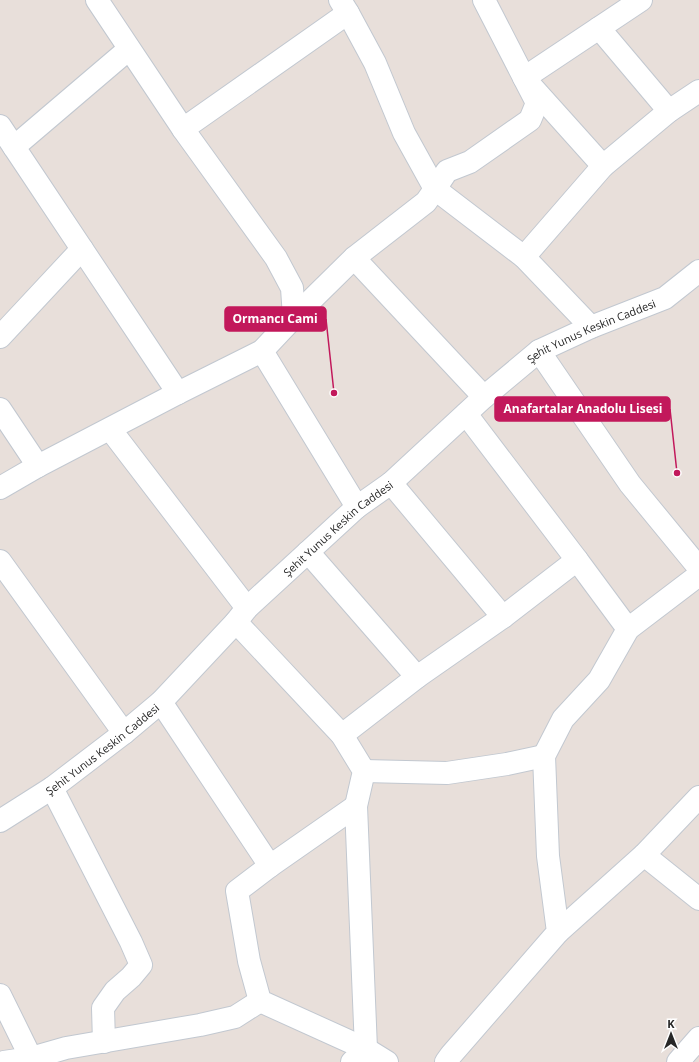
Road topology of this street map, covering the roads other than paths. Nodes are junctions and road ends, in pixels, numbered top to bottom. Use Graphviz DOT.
graph roads {
  1 [pos="97,0"];
  2 [pos="484,0"];
  3 [pos="641,0"];
  4 [pos="344,6"];
  5 [pos="599,28"];
  6 [pos="129,49"];
  7 [pos="524,78"];
  8 [pos="699,91"];
  9 [pos="669,111"];
  10 [pos="0,126"];
  11 [pos="183,129"];
  12 [pos="14,147"];
  13 [pos="603,166"];
  14 [pos="435,189"];
  15 [pos="82,249"];
  16 [pos="524,257"];
  17 [pos="354,258"];
  18 [pos="699,271"];
  19 [pos="294,317"];
  20 [pos="591,327"];
  21 [pos="0,337"];
  22 [pos="262,351"];
  23 [pos="539,351"];
  24 [pos="178,393"];
  25 [pos="484,397"];
  26 [pos="2,413"];
  27 [pos="466,414"];
  28 [pos="110,429"];
  29 [pos="38,466"];
  30 [pos="391,483"];
  31 [pos="0,488"];
  32 [pos="357,507"];
  33 [pos="308,552"];
  34 [pos="577,560"];
  35 [pos="0,561"];
  36 [pos="699,568"];
  37 [pos="699,575"];
  38 [pos="242,615"];
  39 [pos="503,617"];
  40 [pos="628,629"];
  41 [pos="418,677"];
  42 [pos="161,702"];
  43 [pos="124,733"];
  44 [pos="342,735"];
  45 [pos="544,756"];
  46 [pos="364,771"];
  47 [pos="52,788"];
  48 [pos="699,797"];
  49 [pos="356,806"];
  50 [pos="1,819"];
  51 [pos="644,855"];
  52 [pos="270,866"];
  53 [pos="699,899"];
  54 [pos="558,932"];
  55 [pos="0,995"];
  56 [pos="260,1001"];
  57 [pos="699,1038"];
  58 [pos="104,1042"];
  59 [pos="69,1055"];
  60 [pos="359,1055"];
  61 [pos="31,1058"];
  62 [pos="4,1062"];
  63 [pos="387,1062"];
  64 [pos="446,1062"];
  65 [pos="678,1062"];
  1 -- 6 [label="street"];
  2 -- 7 [label="street"];
  3 -- 5 [label="street"];
  4 -- 11 [label="street"];
  4 -- 14 [label="street"];
  5 -- 7 [label="street"];
  5 -- 9 [label="street"];
  6 -- 11 [label="street"];
  6 -- 12 [label="street"];
  7 -- 13 [label="street"];
  7 -- 14 [label="street"];
  8 -- 9 [label="street"];
  9 -- 13 [label="street"];
  10 -- 12 [label="street"];
  11 -- 19 [label="street"];
  12 -- 15 [label="street"];
  13 -- 16 [label="street"];
  14 -- 16 [label="street"];
  14 -- 17 [label="street"];
  15 -- 21 [label="street"];
  15 -- 24 [label="street"];
  16 -- 20 [label="street"];
  17 -- 19 [label="street"];
  17 -- 25 [label="street"];
  18 -- 20 [label="street, Şehit Yunus Keskin Caddesi"];
  19 -- 22 [label="street"];
  20 -- 23 [label="street, Şehit Yunus Keskin Caddesi"];
  22 -- 24 [label="street"];
  22 -- 32 [label="street"];
  23 -- 25 [label="street, Şehit Yunus Keskin Caddesi"];
  23 -- 36 [label="street"];
  24 -- 28 [label="street"];
  25 -- 27 [label="street, Şehit Yunus Keskin Caddesi"];
  26 -- 29 [label="street"];
  27 -- 30 [label="street, Şehit Yunus Keskin Caddesi"];
  27 -- 34 [label="street"];
  28 -- 29 [label="street"];
  28 -- 38 [label="street"];
  29 -- 31 [label="street"];
  30 -- 32 [label="street, Şehit Yunus Keskin Caddesi"];
  30 -- 39 [label="street"];
  32 -- 33 [label="street, Şehit Yunus Keskin Caddesi"];
  33 -- 38 [label="street, Şehit Yunus Keskin Caddesi"];
  33 -- 41 [label="street"];
  34 -- 39 [label="street"];
  34 -- 40 [label="street"];
  35 -- 43 [label="street"];
  37 -- 40 [label="street"];
  38 -- 42 [label="street, Şehit Yunus Keskin Caddesi"];
  38 -- 44 [label="street"];
  39 -- 41 [label="street"];
  40 -- 45 [label="street"];
  41 -- 44 [label="street"];
  42 -- 43 [label="street, Şehit Yunus Keskin Caddesi"];
  42 -- 52 [label="street"];
  43 -- 47 [label="street, Şehit Yunus Keskin Caddesi"];
  44 -- 46 [label="street"];
  45 -- 46 [label="street"];
  45 -- 54 [label="street"];
  46 -- 49 [label="street"];
  47 -- 50 [label="street, Şehit Yunus Keskin Caddesi"];
  47 -- 58 [label="street"];
  48 -- 51 [label="street"];
  49 -- 52 [label="street"];
  49 -- 60 [label="street"];
  51 -- 53 [label="street"];
  51 -- 54 [label="street"];
  52 -- 56 [label="street"];
  54 -- 64 [label="street"];
  55 -- 61 [label="street"];
  56 -- 58 [label="street"];
  56 -- 60 [label="street"];
  57 -- 65 [label="street"];
  58 -- 59 [label="street"];
  59 -- 61 [label="street"];
  60 -- 63 [label="street"];
  61 -- 62 [label="street"];
}
